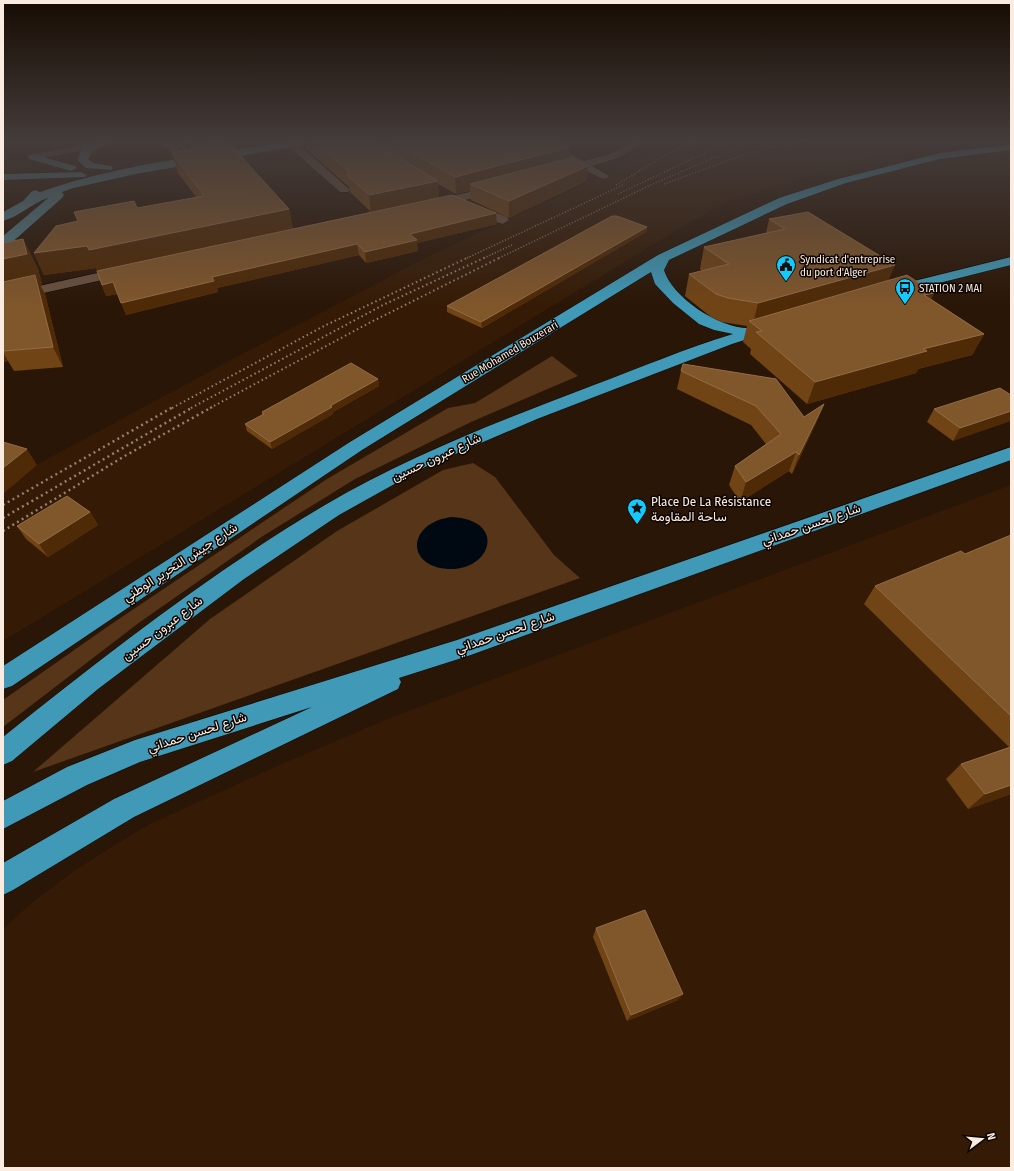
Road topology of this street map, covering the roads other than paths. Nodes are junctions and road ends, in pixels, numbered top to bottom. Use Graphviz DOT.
graph roads {
  1 [pos="39,197"];
  2 [pos="56,197"];
  3 [pos="449,197"];
  4 [pos="467,197"];
  5 [pos="795,197"];
  6 [pos="33,199"];
  7 [pos="454,200"];
  8 [pos="415,208"];
  9 [pos="5,217"];
  10 [pos="503,220"];
  11 [pos="3,243"];
  12 [pos="663,258"];
  13 [pos="1011,261"];
  14 [pos="143,267"];
  15 [pos="3,298"];
  16 [pos="870,298"];
  17 [pos="790,322"];
  18 [pos="754,332"];
  19 [pos="356,446"];
  20 [pos="1011,453"];
  21 [pos="460,649"];
  22 [pos="3,679"];
  23 [pos="3,753"];
  24 [pos="3,816"];
  25 [pos="3,880"];
  1 -- 6 [label="main road"];
  2 -- 11 [label="main road"];
  3 -- 7 [label="street"];
  4 -- 7 [label="street"];
  5 -- 12 [label="highway, Rue Mohamed Bouzerari"];
  6 -- 9 [label="main road"];
  7 -- 8 [label="street"];
  7 -- 10 [label="street"];
  12 -- 18 [label="highway"];
  12 -- 19 [label="highway, Rue Mohamed Bouzerari"];
  13 -- 16 [label="highway"];
  14 -- 15 [label="street"];
  17 -- 18 [label="highway, شارع عبرون حسين"];
  18 -- 23 [label="highway, شارع عبرون حسين"];
  19 -- 22 [label="highway, شارع جيش التحرير الوطني"];
  20 -- 21 [label="highway, شارع لحسن حمداني"];
  21 -- 24 [label="highway, شارع لحسن حمداني"];
  21 -- 25 [label="highway"];
}
